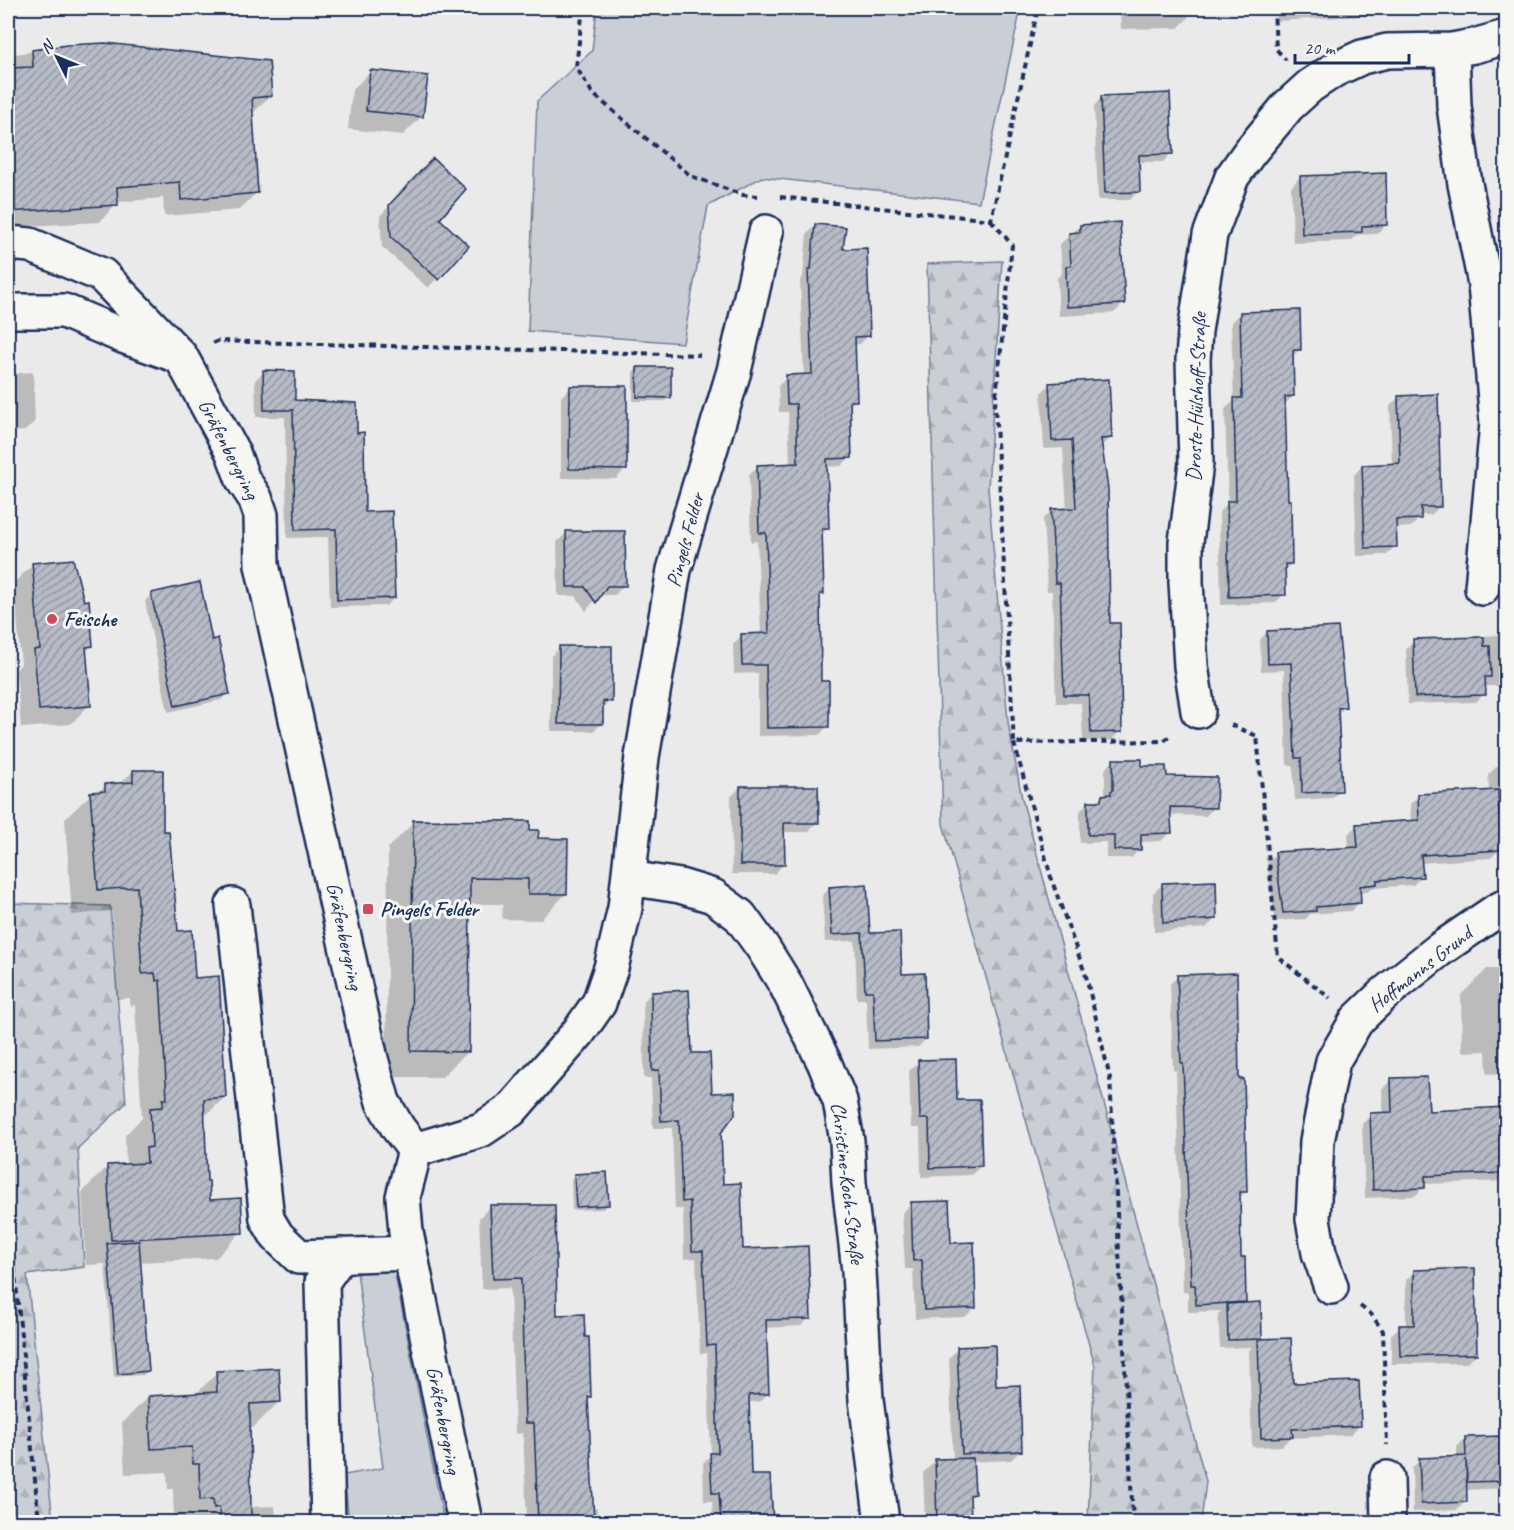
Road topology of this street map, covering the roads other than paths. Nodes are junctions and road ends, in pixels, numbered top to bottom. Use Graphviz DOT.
graph roads {
  1 [pos="1506,37"];
  2 [pos="1452,50"];
  3 [pos="766,232"];
  4 [pos="8,243"];
  5 [pos="8,311"];
  6 [pos="181,357"];
  7 [pos="1482,588"];
  8 [pos="1198,711"];
  9 [pos="629,878"];
  10 [pos="233,905"];
  11 [pos="1506,906"];
  12 [pos="415,1150"];
  13 [pos="410,1253"];
  14 [pos="341,1255"];
  15 [pos="1331,1287"];
  16 [pos="1387,1478"];
  17 [pos="328,1522"];
  18 [pos="465,1522"];
  19 [pos="882,1522"];
  20 [pos="1388,1522"];
  1 -- 2 [label="street, Droste-Hülshoff-Straße"];
  2 -- 7 [label="street"];
  2 -- 8 [label="street, Droste-Hülshoff-Straße"];
  3 -- 9 [label="street, Pingels Felder"];
  4 -- 6 [label="street, Gräfenbergring"];
  5 -- 6 [label="street"];
  6 -- 12 [label="street, Gräfenbergring"];
  9 -- 12 [label="street, Pingels Felder"];
  9 -- 19 [label="street, Christine-Koch-Straße"];
  10 -- 14 [label="street"];
  11 -- 15 [label="street, Hoffmanns Grund"];
  12 -- 13 [label="street, Gräfenbergring"];
  13 -- 14 [label="street"];
  13 -- 18 [label="street, Gräfenbergring"];
  14 -- 17 [label="street"];
  16 -- 20 [label="street"];
}
